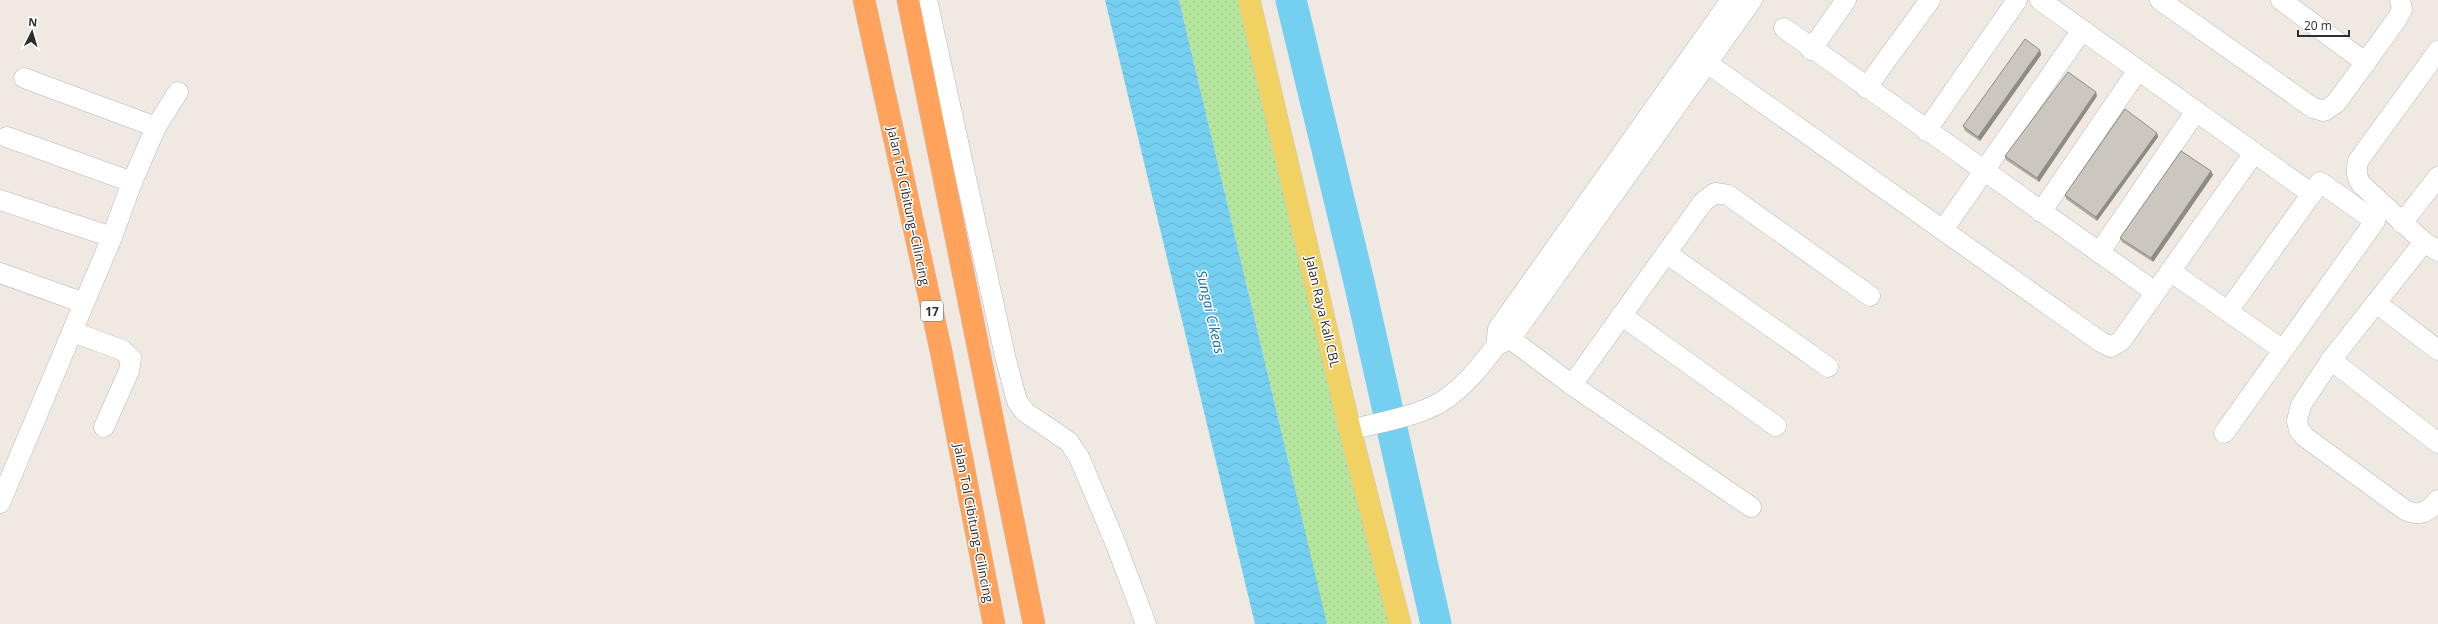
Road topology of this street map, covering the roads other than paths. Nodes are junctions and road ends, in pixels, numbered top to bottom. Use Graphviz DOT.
graph roads {
  1 [pos="864,0"];
  2 [pos="908,0"];
  3 [pos="927,0"];
  4 [pos="1249,0"];
  5 [pos="1731,0"];
  6 [pos="1752,0"];
  7 [pos="1846,0"];
  8 [pos="1930,0"];
  9 [pos="2017,0"];
  10 [pos="2040,0"];
  11 [pos="2160,0"];
  12 [pos="2281,0"];
  13 [pos="2400,0"];
  14 [pos="1784,28"];
  15 [pos="2082,30"];
  16 [pos="1811,50"];
  17 [pos="2438,51"];
  18 [pos="1700,58"];
  19 [pos="2366,64"];
  20 [pos="2138,70"];
  21 [pos="24,78"];
  22 [pos="1866,88"];
  23 [pos="178,92"];
  24 [pos="2196,111"];
  25 [pos="156,127"];
  26 [pos="1926,131"];
  27 [pos="7,137"];
  28 [pos="2254,153"];
  29 [pos="1984,172"];
  30 [pos="2438,177"];
  31 [pos="132,182"];
  32 [pos="2312,194"];
  33 [pos="0,200"];
  34 [pos="2040,212"];
  35 [pos="2402,223"];
  36 [pos="1943,230"];
  37 [pos="112,237"];
  38 [pos="2431,246"];
  39 [pos="1666,253"];
  40 [pos="2099,253"];
  41 [pos="2170,271"];
  42 [pos="0,274"];
  43 [pos="2155,292"];
  44 [pos="1870,296"];
  45 [pos="84,303"];
  46 [pos="2376,303"];
  47 [pos="2228,311"];
  48 [pos="1621,315"];
  49 [pos="73,332"];
  50 [pos="1502,338"];
  51 [pos="2283,350"];
  52 [pos="2438,350"];
  53 [pos="2331,360"];
  54 [pos="1828,367"];
  55 [pos="1572,384"];
  56 [pos="1776,426"];
  57 [pos="104,427"];
  58 [pos="1350,430"];
  59 [pos="2224,433"];
  60 [pos="2438,443"];
  61 [pos="2438,500"];
  62 [pos="0,503"];
  63 [pos="1751,506"];
  64 [pos="994,624"];
  65 [pos="1034,624"];
  66 [pos="1146,624"];
  67 [pos="1400,624"];
  1 -- 64 [label="highway, Jalan Tol Cibitung–Cilincing / 17"];
  2 -- 65 [label="highway"];
  3 -- 66 [label="street"];
  4 -- 58 [label="main road, Jalan Raya Kali CBL"];
  5 -- 18 [label="street"];
  6 -- 18 [label="street"];
  7 -- 16 [label="street"];
  8 -- 22 [label="street"];
  9 -- 26 [label="street"];
  10 -- 15 [label="street"];
  11 -- 19 [label="street"];
  12 -- 19 [label="street"];
  13 -- 19 [label="street"];
  14 -- 16 [label="street"];
  15 -- 20 [label="street"];
  15 -- 29 [label="street"];
  16 -- 22 [label="street"];
  17 -- 35 [label="street"];
  18 -- 36 [label="street"];
  18 -- 50 [label="street"];
  20 -- 24 [label="street"];
  20 -- 34 [label="street"];
  21 -- 25 [label="street"];
  22 -- 26 [label="street"];
  23 -- 25 [label="street"];
  24 -- 28 [label="street"];
  24 -- 40 [label="street"];
  25 -- 31 [label="street"];
  26 -- 29 [label="street"];
  27 -- 31 [label="street"];
  28 -- 32 [label="street"];
  28 -- 41 [label="street"];
  29 -- 34 [label="street"];
  29 -- 36 [label="street"];
  30 -- 35 [label="street"];
  31 -- 37 [label="street"];
  32 -- 47 [label="street"];
  32 -- 51 [label="street"];
  33 -- 37 [label="street"];
  34 -- 40 [label="street"];
  35 -- 38 [label="street"];
  36 -- 43 [label="street"];
  37 -- 45 [label="street"];
  38 -- 46 [label="street"];
  39 -- 44 [label="street"];
  39 -- 48 [label="street"];
  39 -- 54 [label="street"];
  40 -- 43 [label="street"];
  41 -- 43 [label="street"];
  41 -- 47 [label="street"];
  42 -- 45 [label="street"];
  45 -- 49 [label="street"];
  46 -- 52 [label="street"];
  46 -- 53 [label="street"];
  47 -- 51 [label="street"];
  48 -- 55 [label="street"];
  48 -- 56 [label="street"];
  49 -- 57 [label="street"];
  49 -- 62 [label="street"];
  50 -- 55 [label="street"];
  50 -- 58 [label="street"];
  51 -- 59 [label="street"];
  53 -- 60 [label="street"];
  53 -- 61 [label="street"];
  55 -- 63 [label="street"];
  58 -- 67 [label="main road, Jalan Raya Kali CBL"];
}
